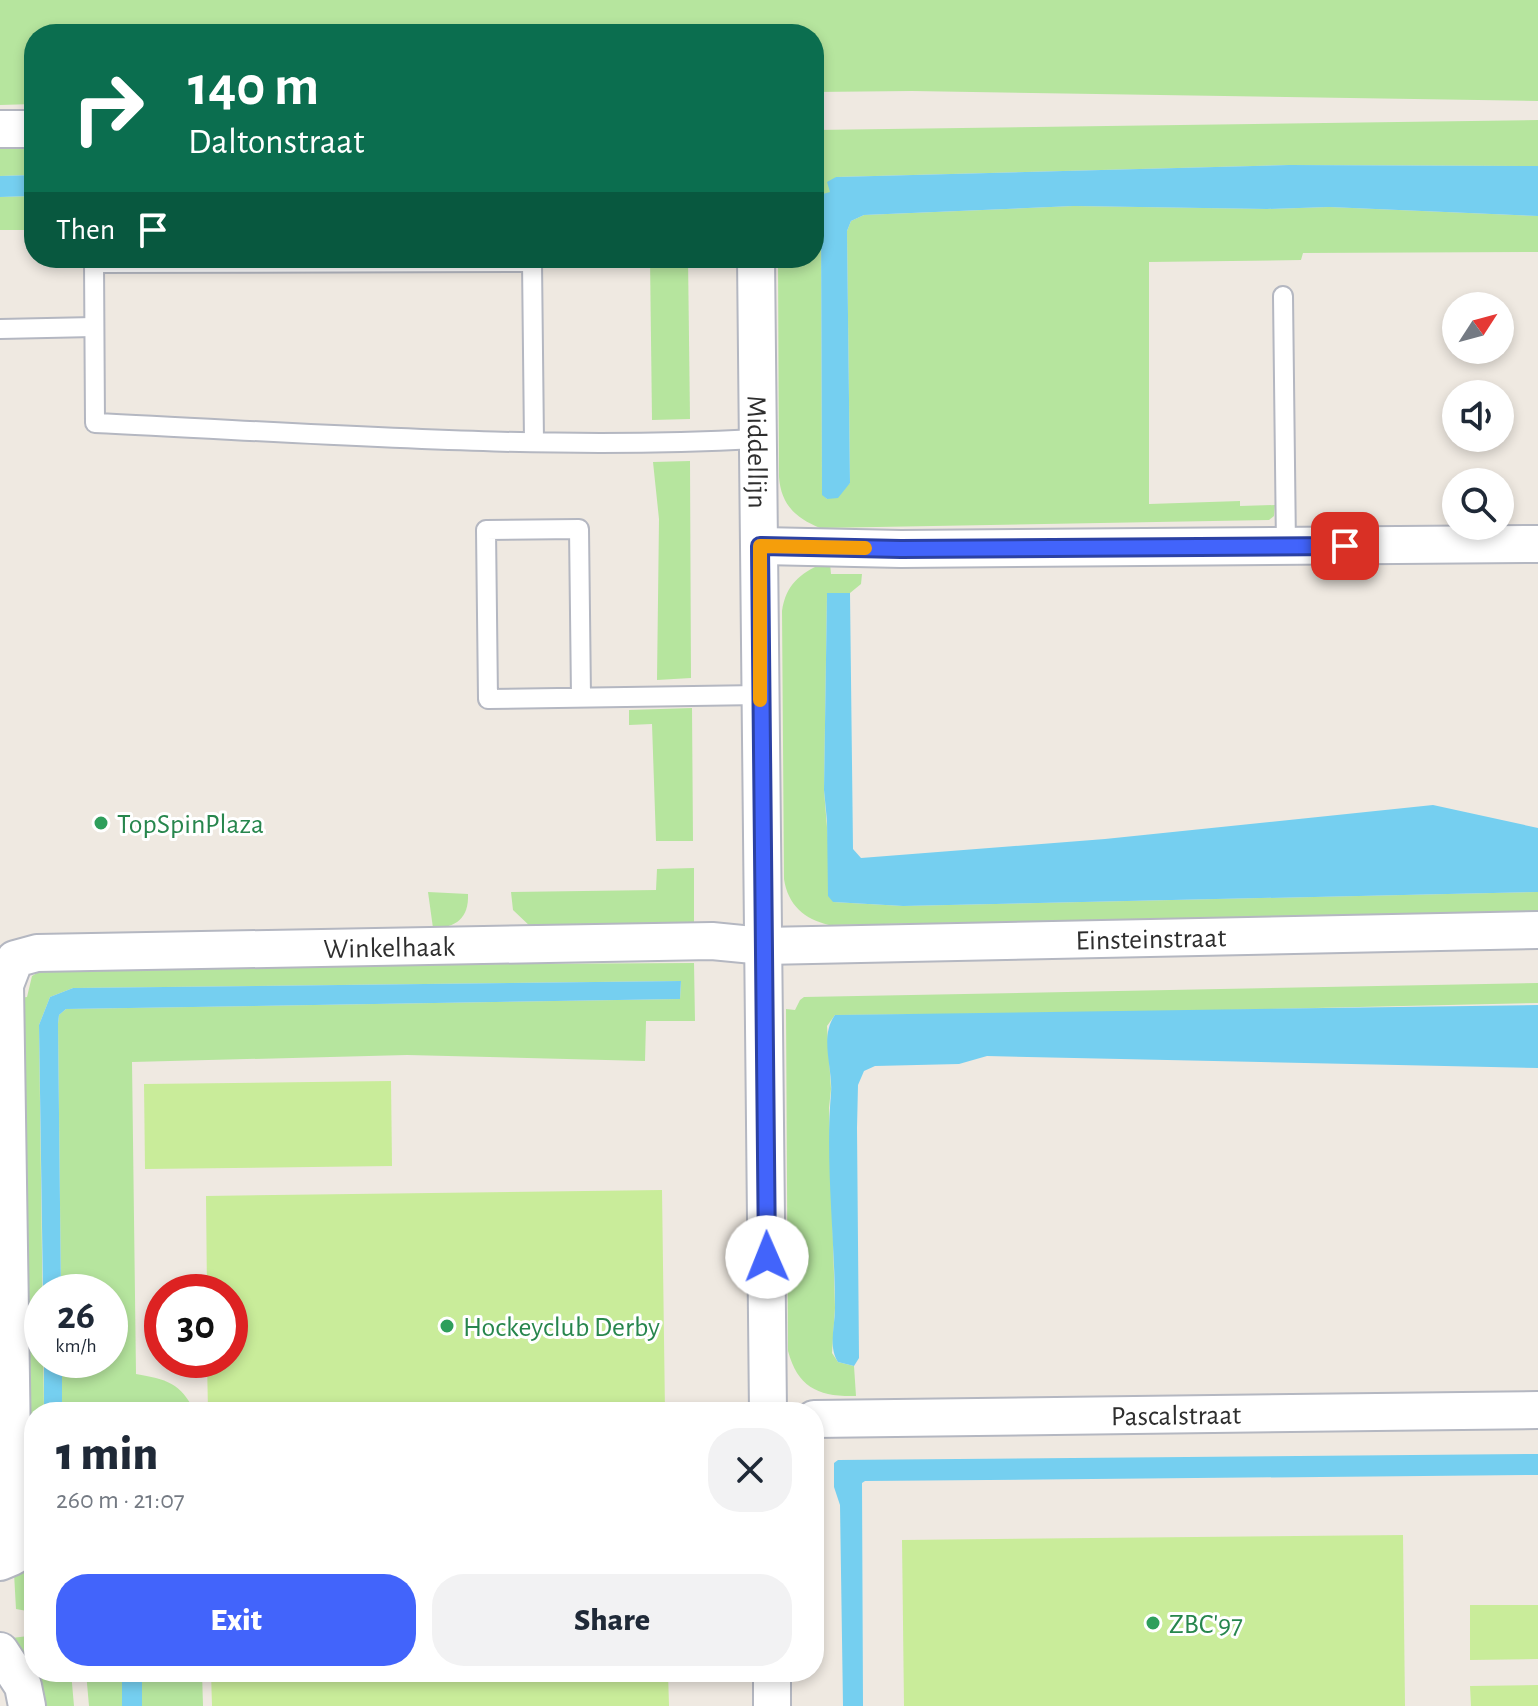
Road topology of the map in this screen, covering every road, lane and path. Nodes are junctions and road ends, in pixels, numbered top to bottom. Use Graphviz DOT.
graph roads {
  1 [pos="0,129"];
  2 [pos="24,129"];
  3 [pos="94,268"];
  4 [pos="532,268"];
  5 [pos="756,268"];
  6 [pos="1283,296"];
  7 [pos="94,327"];
  8 [pos="0,329"];
  9 [pos="756,439"];
  10 [pos="534,442"];
  11 [pos="1538,544"];
  12 [pos="760,546"];
  13 [pos="1286,547"];
  14 [pos="760,695"];
  15 [pos="581,697"];
  16 [pos="1538,930"];
  17 [pos="764,946"];
  18 [pos="8,954"];
  19 [pos="768,1402"];
  20 [pos="1538,1410"];
  21 [pos="824,1419"];
  22 [pos="0,1562"];
  23 [pos="0,1651"];
  24 [pos="772,1682"];
  25 [pos="27,1706"];
  26 [pos="772,1706"];
  1 -- 2 [label="street"];
  3 -- 7 [label="lane"];
  4 -- 10 [label="lane"];
  5 -- 9 [label="street, Middellijn"];
  6 -- 13 [label="lane"];
  7 -- 8 [label="lane"];
  7 -- 10 [label="lane"];
  9 -- 10 [label="lane"];
  9 -- 12 [label="street, Middellijn"];
  11 -- 13 [label="street"];
  12 -- 13 [label="street"];
  12 -- 14 [label="street, Middellijn"];
  14 -- 15 [label="lane"];
  14 -- 17 [label="street, Middellijn"];
  15 -- 15 [label="lane"];
  16 -- 17 [label="street, Einsteinstraat"];
  17 -- 18 [label="street, Winkelhaak"];
  17 -- 19 [label="street, Middellijn"];
  18 -- 22 [label="street, Winkelhaak"];
  20 -- 21 [label="street, Pascalstraat"];
  23 -- 25 [label="street"];
  24 -- 26 [label="street"];
}
